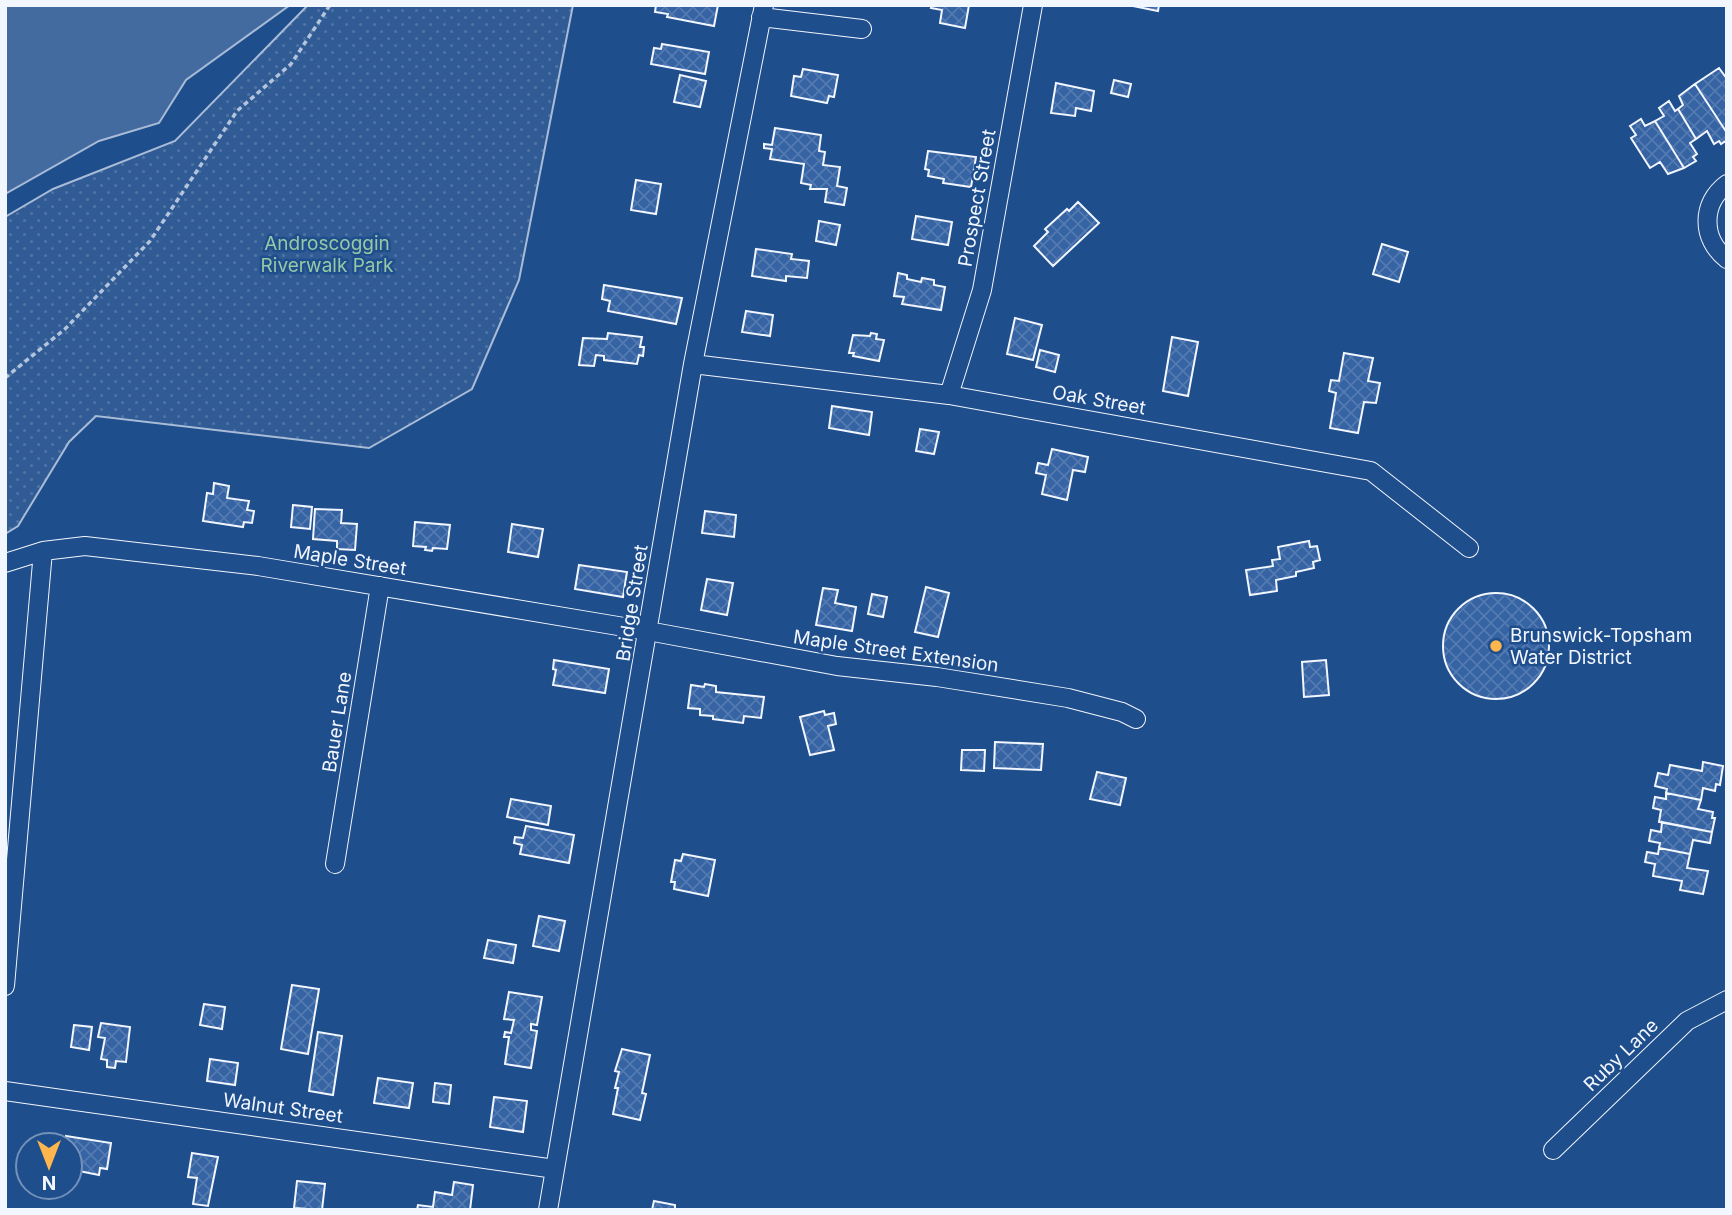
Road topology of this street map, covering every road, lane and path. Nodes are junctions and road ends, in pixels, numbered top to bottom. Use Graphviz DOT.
graph roads {
  1 [pos="330,5"];
  2 [pos="1033,5"];
  3 [pos="762,11"];
  4 [pos="862,29"];
  5 [pos="1727,184"];
  6 [pos="1727,259"];
  7 [pos="693,364"];
  8 [pos="5,378"];
  9 [pos="950,395"];
  10 [pos="1469,548"];
  11 [pos="43,551"];
  12 [pos="5,563"];
  13 [pos="380,586"];
  14 [pos="648,631"];
  15 [pos="1136,719"];
  16 [pos="335,864"];
  17 [pos="5,986"];
  18 [pos="1727,1000"];
  19 [pos="5,1091"];
  20 [pos="1553,1150"];
  21 [pos="555,1170"];
  22 [pos="548,1210"];
  1 -- 8 [label="path"];
  2 -- 9 [label="street, Prospect Street"];
  3 -- 4 [label="street"];
  3 -- 7 [label="street, Bridge Street"];
  5 -- 6 [label="street"];
  7 -- 9 [label="street, Oak Street"];
  7 -- 14 [label="street, Bridge Street"];
  9 -- 10 [label="street, Oak Street"];
  11 -- 12 [label="street, Maple Street"];
  11 -- 13 [label="street, Maple Street"];
  11 -- 17 [label="street"];
  13 -- 14 [label="street, Maple Street"];
  13 -- 16 [label="street, Bauer Lane"];
  14 -- 15 [label="street, Maple Street Extension"];
  14 -- 21 [label="street, Bridge Street"];
  18 -- 20 [label="street, Ruby Lane"];
  19 -- 21 [label="street, Walnut Street"];
  21 -- 22 [label="street, Bridge Street"];
}
